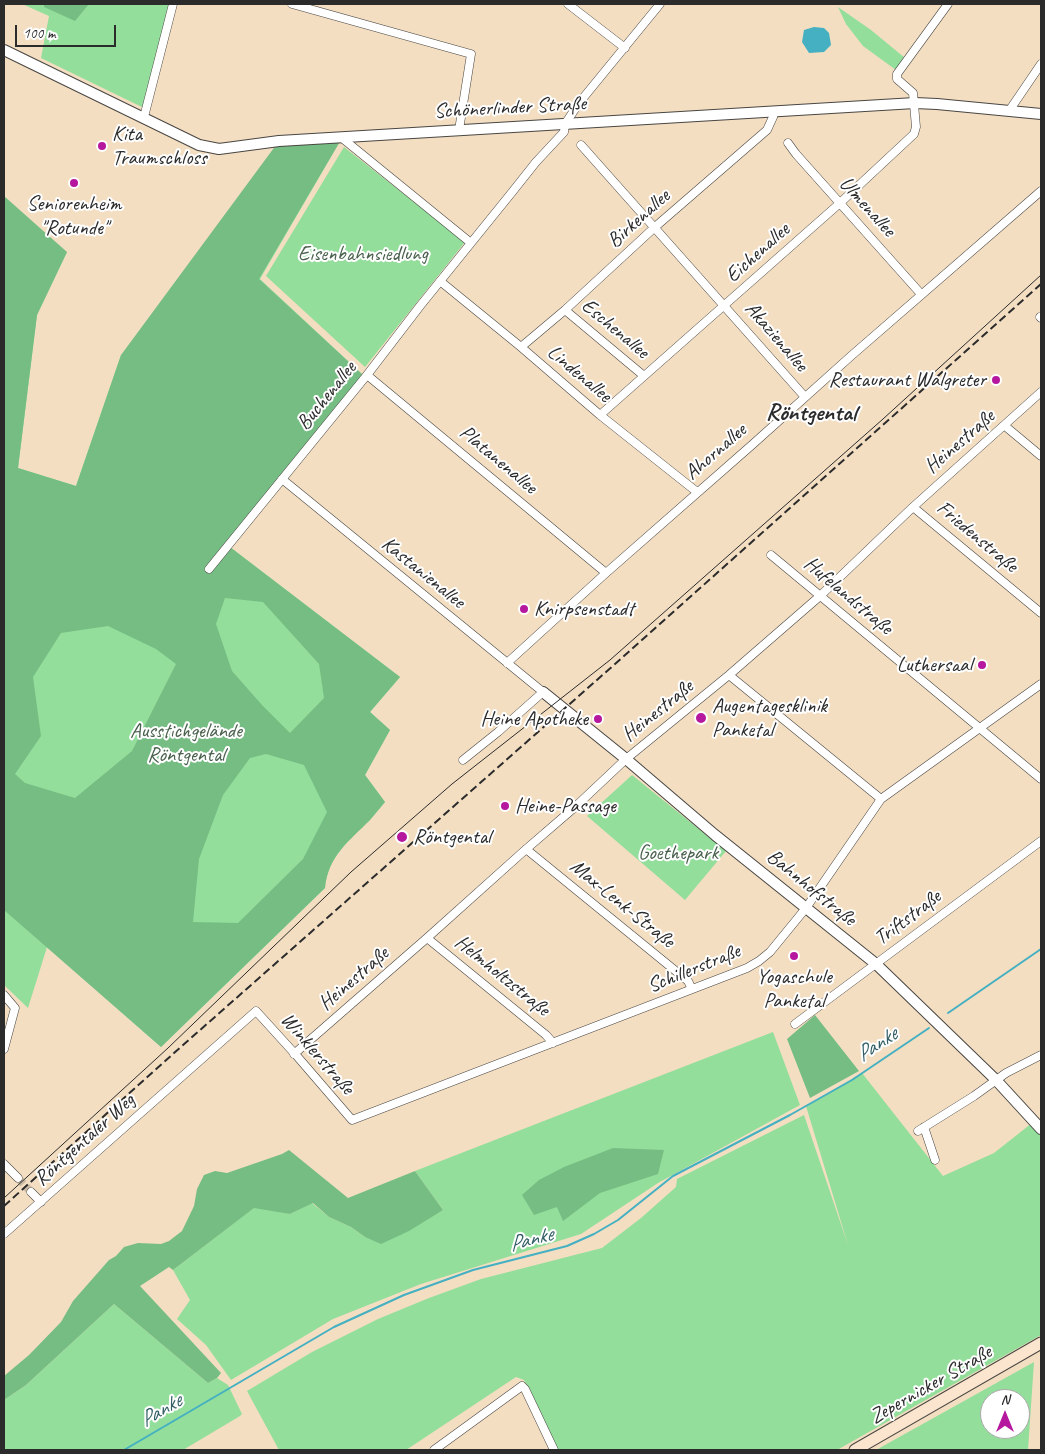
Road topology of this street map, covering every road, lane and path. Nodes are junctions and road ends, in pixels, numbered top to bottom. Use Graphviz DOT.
graph roads {
  1 [pos="172,4"];
  2 [pos="292,4"];
  3 [pos="568,4"];
  4 [pos="660,4"];
  5 [pos="948,4"];
  6 [pos="625,48"];
  7 [pos="4,50"];
  8 [pos="1041,64"];
  9 [pos="915,103"];
  10 [pos="1009,111"];
  11 [pos="774,112"];
  12 [pos="1041,114"];
  13 [pos="144,117"];
  14 [pos="565,124"];
  15 [pos="458,130"];
  16 [pos="342,138"];
  17 [pos="788,143"];
  18 [pos="581,145"];
  19 [pos="1041,191"];
  20 [pos="840,203"];
  21 [pos="655,227"];
  22 [pos="471,243"];
  23 [pos="440,281"];
  24 [pos="922,294"];
  25 [pos="725,306"];
  26 [pos="564,310"];
  27 [pos="521,347"];
  28 [pos="367,375"];
  29 [pos="644,376"];
  30 [pos="1041,392"];
  31 [pos="805,397"];
  32 [pos="600,415"];
  33 [pos="1005,426"];
  34 [pos="1041,456"];
  35 [pos="282,480"];
  36 [pos="697,492"];
  37 [pos="913,507"];
  38 [pos="771,555"];
  39 [pos="208,569"];
  40 [pos="606,573"];
  41 [pos="820,596"];
  42 [pos="1041,613"];
  43 [pos="506,663"];
  44 [pos="729,675"];
  45 [pos="1041,684"];
  46 [pos="543,692"];
  47 [pos="981,728"];
  48 [pos="626,759"];
  49 [pos="463,760"];
  50 [pos="1041,779"];
  51 [pos="881,799"];
  52 [pos="1041,841"];
  53 [pos="526,849"];
  54 [pos="806,908"];
  55 [pos="427,938"];
  56 [pos="876,964"];
  57 [pos="692,989"];
  58 [pos="4,995"];
  59 [pos="256,1012"];
  60 [pos="795,1024"];
  61 [pos="553,1043"];
  62 [pos="4,1049"];
  63 [pos="294,1054"];
  64 [pos="1041,1055"];
  65 [pos="996,1080"];
  66 [pos="352,1120"];
  67 [pos="1041,1129"];
  68 [pos="935,1160"];
  69 [pos="4,1164"];
  70 [pos="18,1178"];
  71 [pos="31,1192"];
  72 [pos="41,1202"];
  73 [pos="4,1234"];
  74 [pos="1041,1342"];
  75 [pos="434,1450"];
  76 [pos="554,1450"];
  77 [pos="855,1450"];
  1 -- 13 [label="street"];
  2 -- 15 [label="street"];
  3 -- 6 [label="street"];
  4 -- 6 [label="street, Buchenallee"];
  5 -- 9 [label="street"];
  6 -- 14 [label="street, Buchenallee"];
  7 -- 13 [label="street, Schönerlinder Straße"];
  8 -- 10 [label="street"];
  9 -- 10 [label="street, Schönerlinder Straße"];
  9 -- 11 [label="street, Schönerlinder Straße"];
  9 -- 20 [label="street, Eichenallee"];
  10 -- 12 [label="street, Schönerlinder Straße"];
  11 -- 14 [label="street, Schönerlinder Straße"];
  11 -- 21 [label="street, Birkenallee"];
  13 -- 16 [label="street, Schönerlinder Straße"];
  14 -- 15 [label="street, Schönerlinder Straße"];
  14 -- 22 [label="street, Buchenallee"];
  15 -- 16 [label="street, Schönerlinder Straße"];
  16 -- 22 [label="street"];
  17 -- 20 [label="street, Ulmenallee"];
  18 -- 21 [label="street, Akazienallee"];
  19 -- 24 [label="street, Ahornallee"];
  20 -- 24 [label="street, Ulmenallee"];
  20 -- 25 [label="street, Eichenallee"];
  21 -- 25 [label="street, Akazienallee"];
  21 -- 26 [label="street, Birkenallee"];
  22 -- 23 [label="street, Buchenallee"];
  23 -- 27 [label="street, Lindenallee"];
  23 -- 28 [label="street, Buchenallee"];
  24 -- 31 [label="street, Ahornallee"];
  25 -- 29 [label="street, Eichenallee"];
  25 -- 31 [label="street, Akazienallee"];
  26 -- 27 [label="street, Birkenallee"];
  26 -- 29 [label="street, Eschenallee"];
  27 -- 32 [label="street, Lindenallee"];
  28 -- 35 [label="street, Buchenallee"];
  28 -- 40 [label="street, Platanenallee"];
  29 -- 32 [label="street, Eichenallee"];
  30 -- 33 [label="street, Heinestraße"];
  31 -- 36 [label="street, Ahornallee"];
  32 -- 36 [label="street, Lindenallee"];
  33 -- 34 [label="street"];
  33 -- 37 [label="street, Heinestraße"];
  35 -- 39 [label="street, Buchenallee"];
  35 -- 43 [label="street, Kastanienallee"];
  36 -- 40 [label="street, Ahornallee"];
  37 -- 41 [label="street, Heinestraße"];
  37 -- 42 [label="street, Friedenstraße"];
  38 -- 41 [label="street, Hufelandstraße"];
  40 -- 43 [label="street, Ahornallee"];
  41 -- 44 [label="street, Heinestraße"];
  41 -- 47 [label="street, Hufelandstraße"];
  43 -- 46 [label="street, Kastanienallee"];
  44 -- 48 [label="street, Heinestraße"];
  44 -- 51 [label="street"];
  45 -- 47 [label="street, Schillerstraße"];
  46 -- 48 [label="street, Bahnhofstraße"];
  46 -- 49 [label="street"];
  47 -- 50 [label="street, Hufelandstraße"];
  47 -- 51 [label="street, Schillerstraße"];
  48 -- 53 [label="street, Heinestraße"];
  48 -- 54 [label="street, Bahnhofstraße"];
  51 -- 54 [label="street, Schillerstraße"];
  52 -- 56 [label="street, Triftstraße"];
  53 -- 55 [label="street, Heinestraße"];
  53 -- 57 [label="street, Max-Lenk-Straße"];
  54 -- 56 [label="street, Bahnhofstraße"];
  54 -- 57 [label="street, Schillerstraße"];
  55 -- 61 [label="street, Helmholtzstraße"];
  55 -- 63 [label="street, Heinestraße"];
  56 -- 60 [label="street, Triftstraße"];
  56 -- 65 [label="street, Bahnhofstraße"];
  57 -- 61 [label="street, Schillerstraße"];
  58 -- 62 [label="street"];
  59 -- 63 [label="street, Winklerstraße"];
  59 -- 72 [label="street, Röntgentaler Weg"];
  61 -- 66 [label="street, Schillerstraße"];
  63 -- 66 [label="street, Winklerstraße"];
  64 -- 65 [label="street"];
  65 -- 67 [label="street, Bahnhofstraße"];
  65 -- 68 [label="street"];
  69 -- 70 [label="street"];
  71 -- 72 [label="street"];
  72 -- 73 [label="street, Röntgentaler Weg"];
  74 -- 77 [label="main road, Zepernicker Straße"];
  75 -- 76 [label="street"];
}
